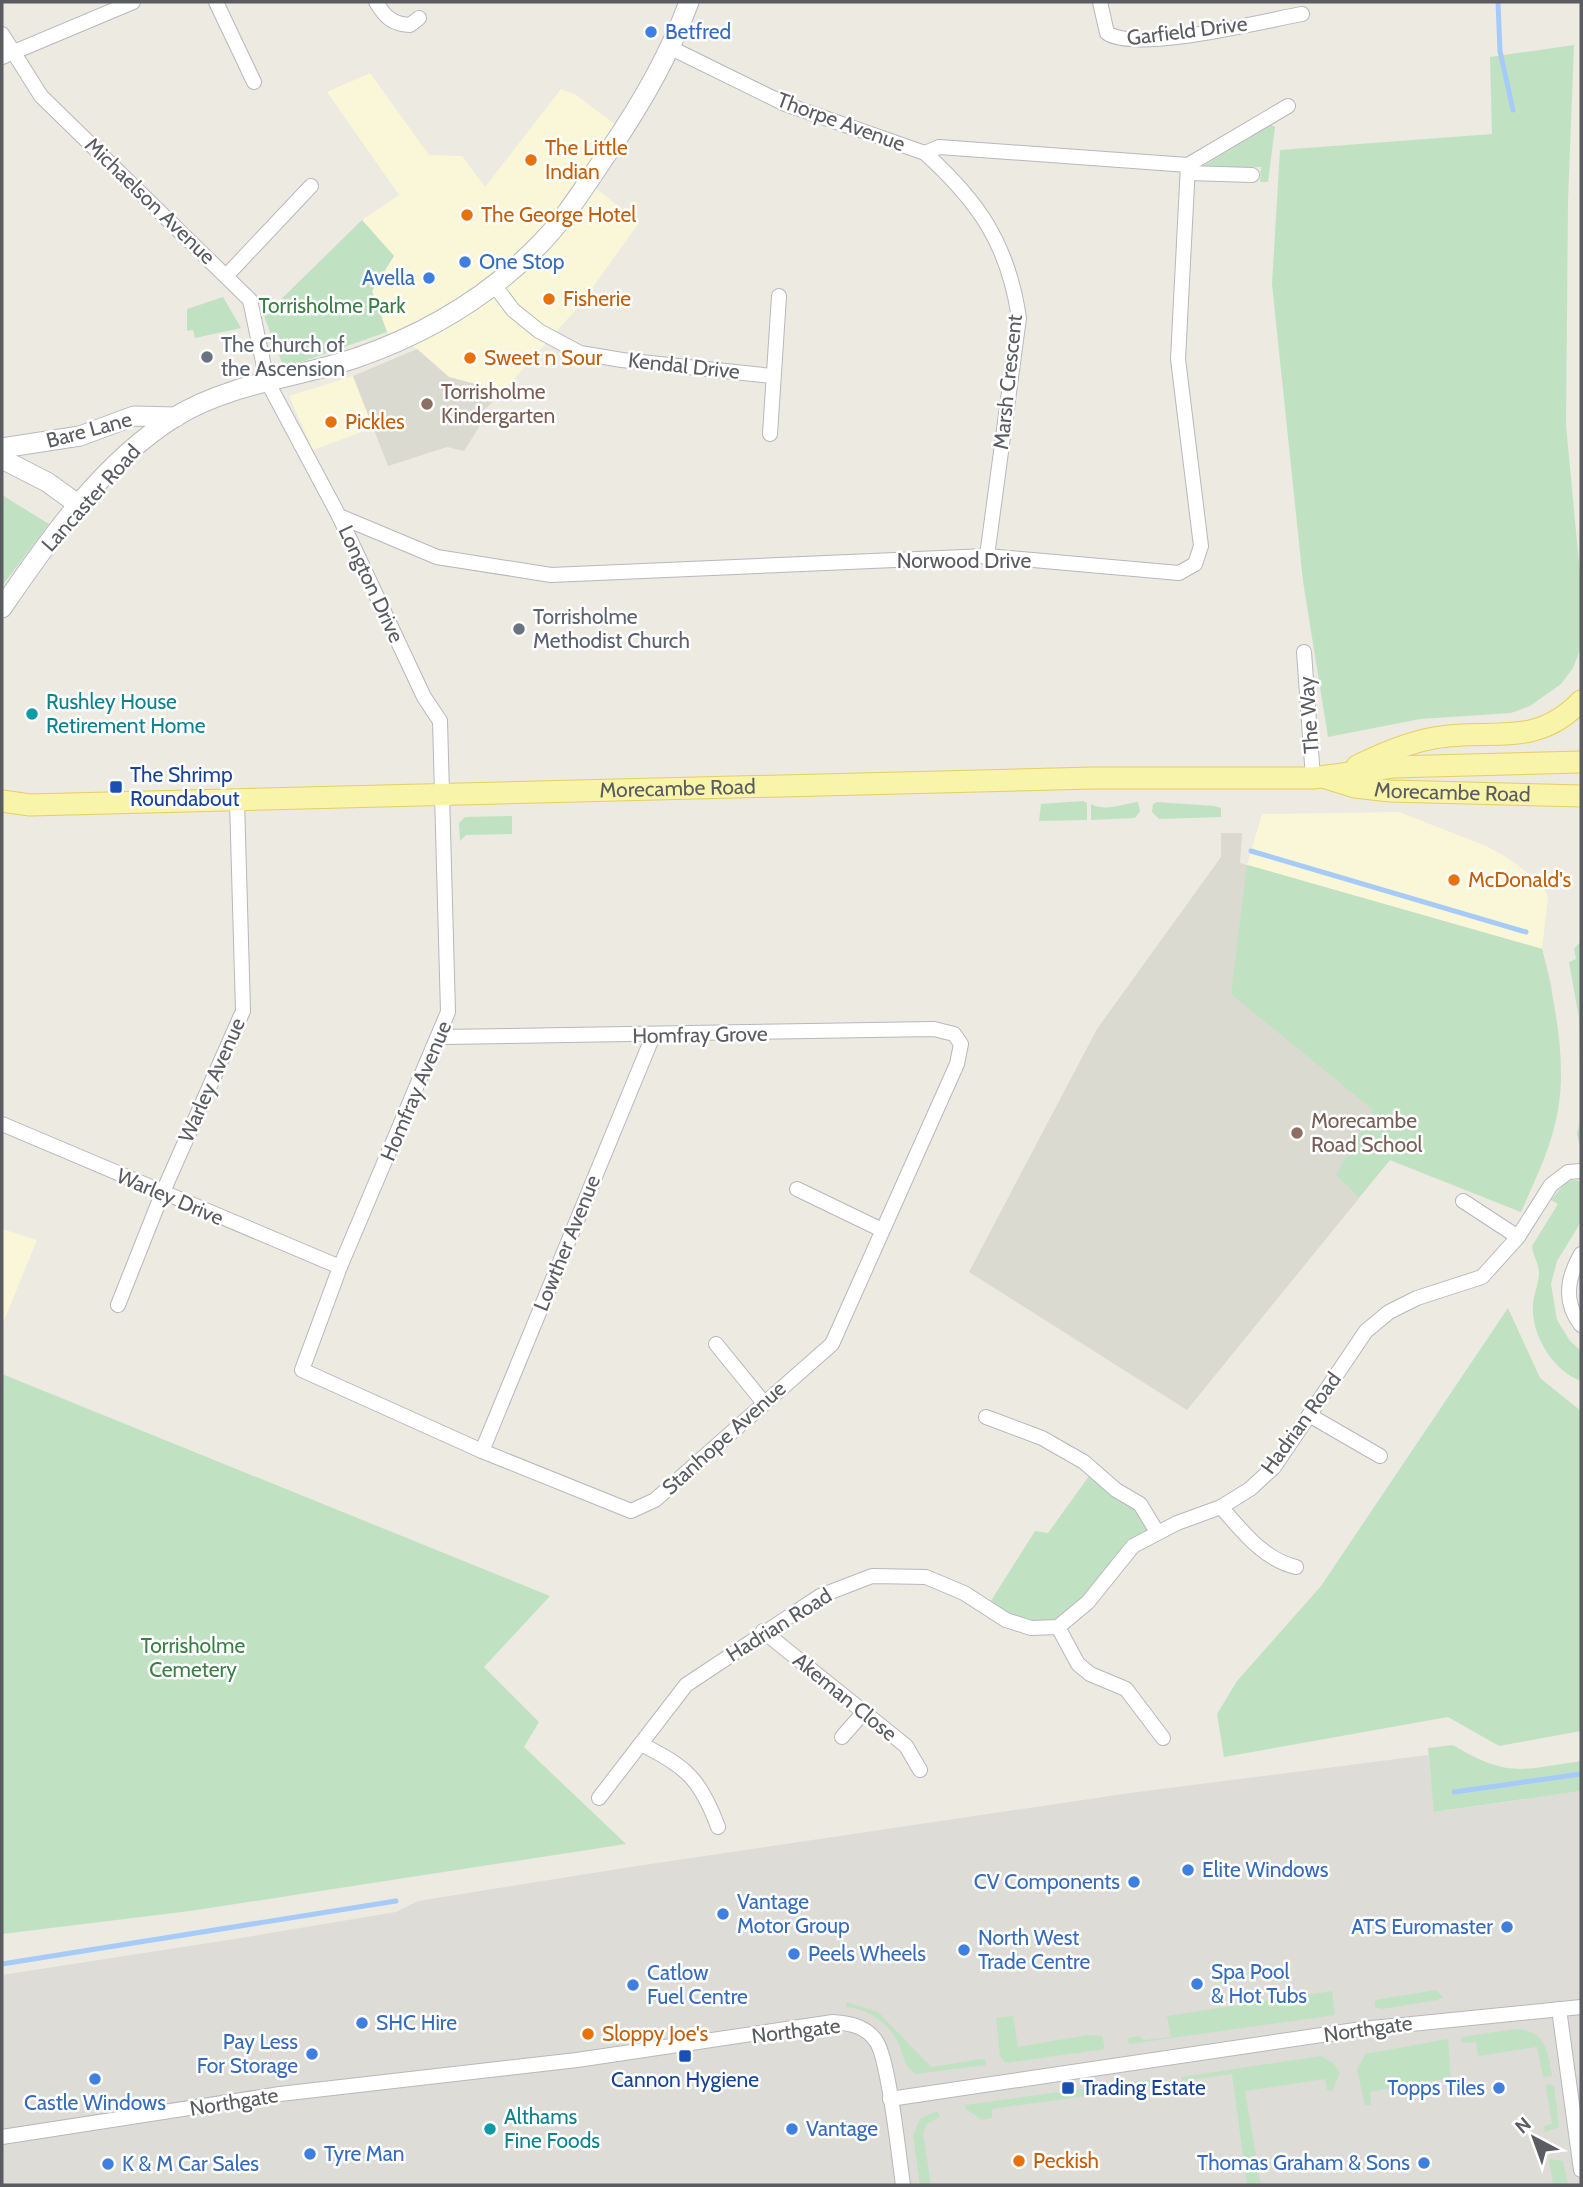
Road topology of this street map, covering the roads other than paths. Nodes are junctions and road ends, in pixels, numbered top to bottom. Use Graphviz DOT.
graph roads {
  1 [pos="133,2"];
  2 [pos="216,2"];
  3 [pos="376,2"];
  4 [pos="689,2"];
  5 [pos="1100,2"];
  6 [pos="1302,14"];
  7 [pos="419,18"];
  8 [pos="2,34"];
  9 [pos="671,48"];
  10 [pos="7,55"];
  11 [pos="254,82"];
  12 [pos="1289,106"];
  13 [pos="925,153"];
  14 [pos="1188,169"];
  15 [pos="1252,175"];
  16 [pos="311,186"];
  17 [pos="228,274"];
  18 [pos="495,286"];
  19 [pos="779,296"];
  20 [pos="772,376"];
  21 [pos="267,382"];
  22 [pos="176,417"];
  23 [pos="770,434"];
  24 [pos="2,448"];
  25 [pos="2,458"];
  26 [pos="79,505"];
  27 [pos="339,516"];
  28 [pos="987,556"];
  29 [pos="2,608"];
  30 [pos="1304,652"];
  31 [pos="1581,701"];
  32 [pos="1581,762"];
  33 [pos="1327,776"];
  34 [pos="443,794"];
  35 [pos="1581,796"];
  36 [pos="2,801"];
  37 [pos="237,801"];
  38 [pos="30,805"];
  39 [pos="2,811"];
  40 [pos="653,1036"];
  41 [pos="441,1037"];
  42 [pos="958,1038"];
  43 [pos="2,1124"];
  44 [pos="1581,1171"];
  45 [pos="797,1188"];
  46 [pos="162,1194"];
  47 [pos="1463,1200"];
  48 [pos="882,1230"];
  49 [pos="1518,1237"];
  50 [pos="1581,1254"];
  51 [pos="340,1267"];
  52 [pos="118,1306"];
  53 [pos="1581,1325"];
  54 [pos="716,1344"];
  55 [pos="302,1370"];
  56 [pos="764,1403"];
  57 [pos="1308,1415"];
  58 [pos="986,1417"];
  59 [pos="482,1451"];
  60 [pos="1380,1455"];
  61 [pos="1221,1507"];
  62 [pos="1157,1532"];
  63 [pos="1296,1567"];
  64 [pos="1058,1627"];
  65 [pos="763,1631"];
  66 [pos="864,1712"];
  67 [pos="842,1737"];
  68 [pos="1163,1738"];
  69 [pos="641,1744"];
  70 [pos="920,1770"];
  71 [pos="599,1798"];
  72 [pos="718,1827"];
  73 [pos="1581,2007"];
  74 [pos="1559,2010"];
  75 [pos="890,2099"];
  76 [pos="1578,2126"];
  77 [pos="2,2137"];
  78 [pos="1581,2170"];
  79 [pos="903,2185"];
  1 -- 10 [label="street"];
  2 -- 11 [label="street"];
  3 -- 7 [label="street"];
  4 -- 9 [label="main road, Lancaster Road"];
  5 -- 6 [label="street, Garfield Drive"];
  8 -- 10 [label="street, Michaelson Avenue"];
  9 -- 13 [label="street, Thorpe Avenue"];
  9 -- 18 [label="main road, Lancaster Road"];
  10 -- 17 [label="street, Michaelson Avenue"];
  12 -- 14 [label="street"];
  13 -- 14 [label="street, Thorpe Avenue"];
  13 -- 28 [label="street, Marsh Crescent"];
  14 -- 15 [label="street, Thorpe Avenue"];
  14 -- 28 [label="street, Norwood Drive"];
  16 -- 17 [label="street"];
  17 -- 21 [label="street, Michaelson Avenue"];
  18 -- 20 [label="street, Kendal Drive"];
  18 -- 21 [label="main road, Lancaster Road"];
  19 -- 20 [label="street"];
  20 -- 23 [label="street"];
  21 -- 22 [label="main road, Lancaster Road"];
  21 -- 27 [label="street, Longton Drive"];
  22 -- 24 [label="main road, Bare Lane"];
  22 -- 26 [label="main road, Lancaster Road"];
  25 -- 26 [label="main road, Bare Lane"];
  26 -- 29 [label="main road, Lancaster Road"];
  27 -- 28 [label="street, Norwood Drive"];
  27 -- 34 [label="street, Longton Drive"];
  30 -- 33 [label="street, The Way"];
  31 -- 33 [label="main road"];
  32 -- 33 [label="main road, Morecambe Road"];
  33 -- 34 [label="main road, Morecambe Road"];
  33 -- 35 [label="main road, Morecambe Road"];
  34 -- 37 [label="main road, Morecambe Road"];
  34 -- 41 [label="street, Homfray Avenue"];
  36 -- 38 [label="main road, Morecambe Road"];
  37 -- 38 [label="main road, Morecambe Road"];
  37 -- 46 [label="street, Warley Avenue"];
  38 -- 39 [label="main road, Morecambe Road"];
  40 -- 41 [label="street, Homfray Grove"];
  40 -- 42 [label="street, Homfray Grove"];
  40 -- 59 [label="street, Lowther Avenue"];
  41 -- 51 [label="street, Homfray Avenue"];
  42 -- 48 [label="street, Stanhope Avenue"];
  43 -- 46 [label="street, Warley Drive"];
  44 -- 49 [label="street, Hadrian Road"];
  45 -- 48 [label="street"];
  46 -- 51 [label="street, Warley Drive"];
  46 -- 52 [label="street, Warley Avenue"];
  47 -- 49 [label="street"];
  48 -- 56 [label="street, Stanhope Avenue"];
  49 -- 57 [label="street, Hadrian Road"];
  50 -- 53 [label="street"];
  51 -- 55 [label="street, Homfray Avenue"];
  54 -- 56 [label="street"];
  55 -- 59 [label="street, Stanhope Avenue"];
  56 -- 59 [label="street, Stanhope Avenue"];
  57 -- 60 [label="street"];
  57 -- 61 [label="street, Hadrian Road"];
  58 -- 62 [label="street"];
  61 -- 62 [label="street, Hadrian Road"];
  61 -- 63 [label="street"];
  62 -- 64 [label="street, Hadrian Road"];
  64 -- 65 [label="street, Hadrian Road"];
  64 -- 68 [label="street"];
  65 -- 66 [label="street, Akeman Close"];
  65 -- 69 [label="street, Hadrian Road"];
  66 -- 67 [label="street"];
  66 -- 70 [label="street, Akeman Close"];
  69 -- 71 [label="street, Hadrian Road"];
  69 -- 72 [label="street"];
  73 -- 74 [label="street, Northgate"];
  74 -- 75 [label="street, Northgate"];
  74 -- 76 [label="street"];
  75 -- 77 [label="street, Northgate"];
  75 -- 79 [label="street"];
  76 -- 78 [label="street"];
}
